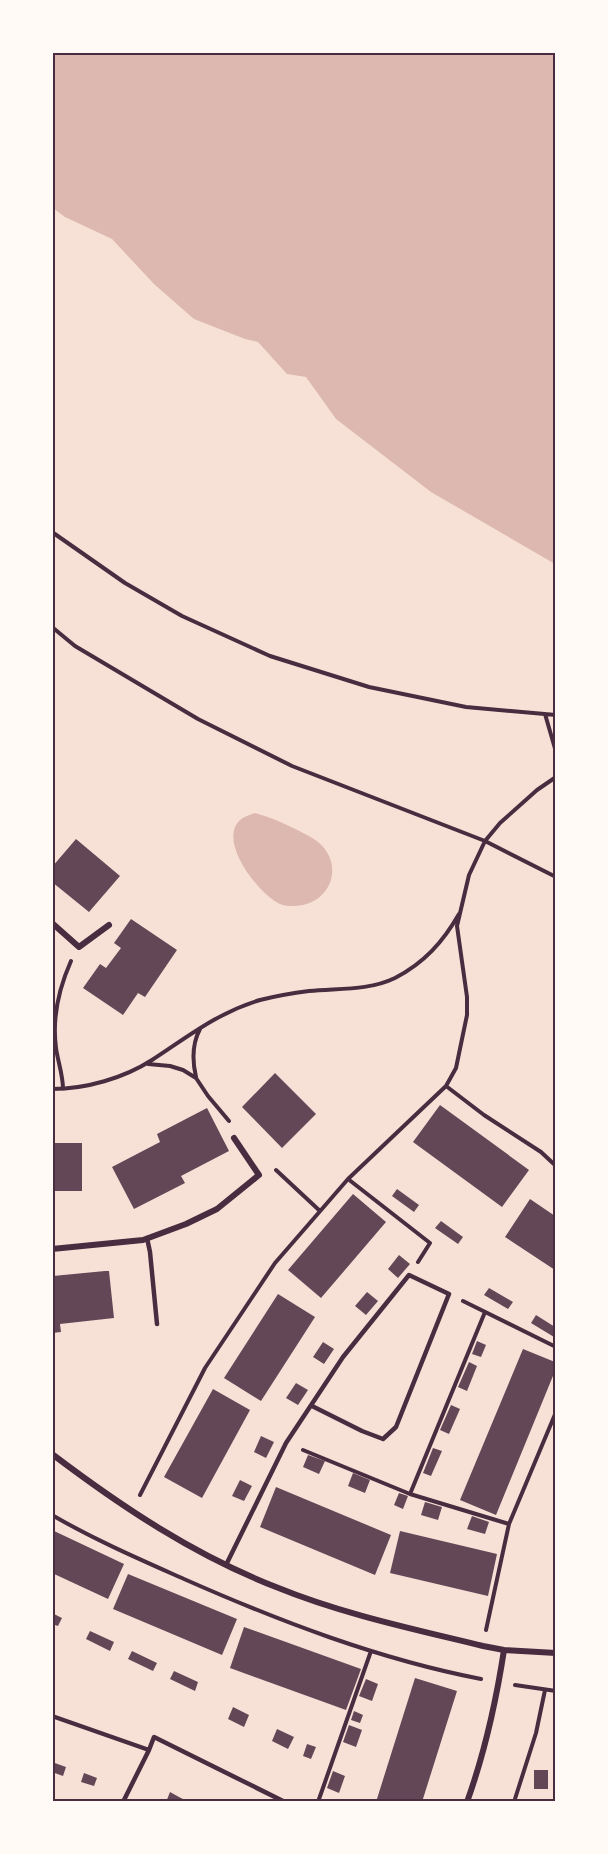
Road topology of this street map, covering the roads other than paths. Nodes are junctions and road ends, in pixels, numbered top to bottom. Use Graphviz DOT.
graph roads {
  1 [pos="52,924"];
  2 [pos="109,925"];
  3 [pos="234,1138"];
  4 [pos="147,1238"];
  5 [pos="52,1249"];
  6 [pos="157,1324"];
  7 [pos="312,1406"];
  8 [pos="52,1454"];
  9 [pos="226,1565"];
  10 [pos="504,1650"];
  11 [pos="555,1653"];
  12 [pos="52,1716"];
  13 [pos="149,1750"];
  14 [pos="123,1802"];
  15 [pos="285,1802"];
  16 [pos="468,1802"];
  1 -- 2 [label="street"];
  3 -- 4 [label="street"];
  4 -- 5 [label="street"];
  4 -- 6 [label="lane"];
  7 -- 7 [label="lane"];
  7 -- 9 [label="lane"];
  8 -- 9 [label="street"];
  9 -- 10 [label="street"];
  10 -- 11 [label="street"];
  10 -- 16 [label="street"];
  12 -- 13 [label="lane"];
  13 -- 14 [label="lane"];
  13 -- 15 [label="lane"];
}
